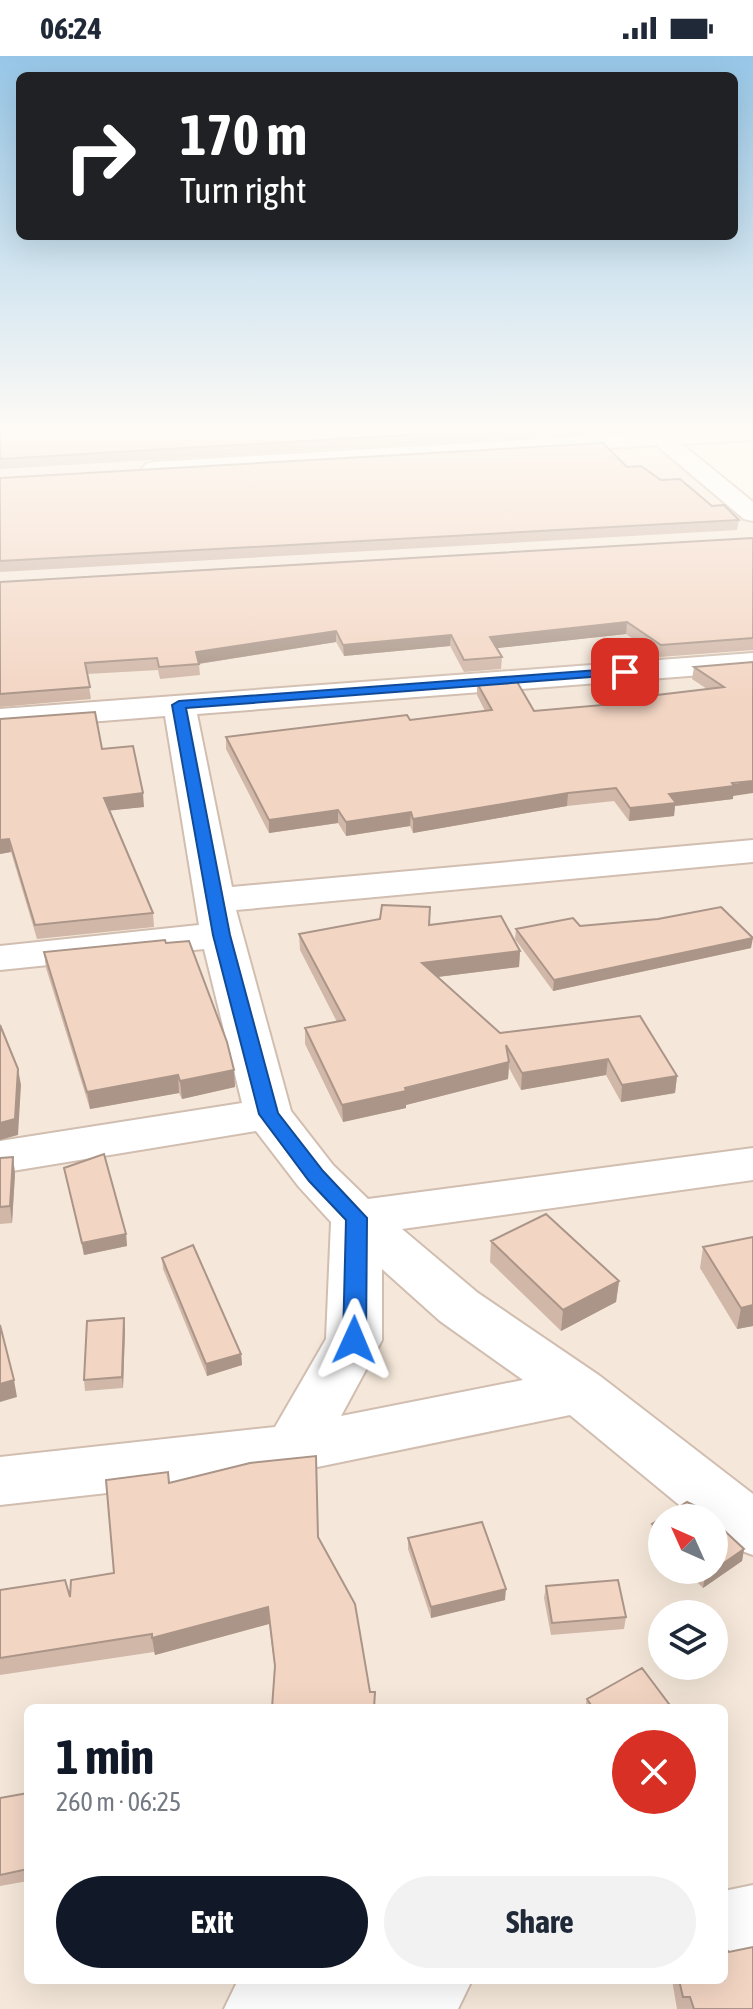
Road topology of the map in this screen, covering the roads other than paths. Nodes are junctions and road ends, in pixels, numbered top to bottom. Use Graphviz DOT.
graph roads {
  1 [pos="753,662"];
  2 [pos="179,705"];
  3 [pos="0,719"];
  4 [pos="753,851"];
  5 [pos="219,917"];
  6 [pos="0,958"];
  7 [pos="268,1114"];
  8 [pos="0,1157"];
  9 [pos="753,1164"];
  10 [pos="357,1218"];
  11 [pos="580,1391"];
  12 [pos="293,1449"];
  13 [pos="0,1481"];
  14 [pos="753,1529"];
  15 [pos="753,1923"];
  16 [pos="728,1928"];
  17 [pos="410,1984"];
  18 [pos="264,2009"];
  1 -- 2 [label="street"];
  2 -- 3 [label="street"];
  2 -- 5 [label="street"];
  4 -- 5 [label="street"];
  5 -- 6 [label="street"];
  5 -- 7 [label="street"];
  7 -- 8 [label="street"];
  7 -- 10 [label="street"];
  9 -- 10 [label="street"];
  10 -- 11 [label="street"];
  10 -- 12 [label="street"];
  11 -- 12 [label="street"];
  11 -- 14 [label="street"];
  12 -- 13 [label="street"];
  15 -- 16 [label="street"];
  17 -- 18 [label="street"];
}
